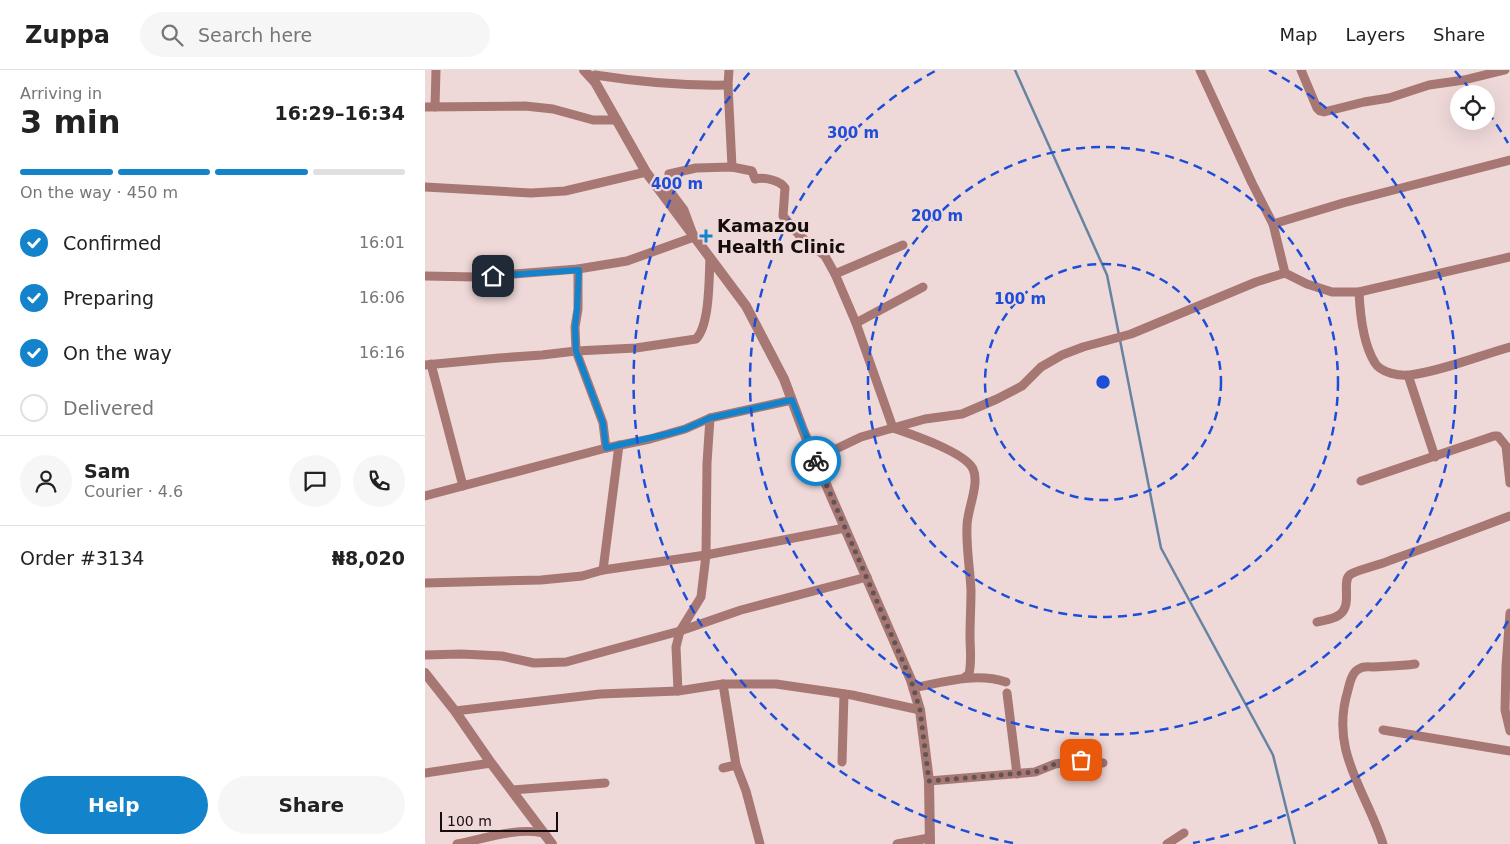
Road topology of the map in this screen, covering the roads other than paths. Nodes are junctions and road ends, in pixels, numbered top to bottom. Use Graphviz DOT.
graph roads {
  1 [pos="436,70"];
  2 [pos="584,70"];
  3 [pos="729,70"];
  4 [pos="1199,70"];
  5 [pos="1301,70"];
  6 [pos="1505,70"];
  7 [pos="595,76"];
  8 [pos="728,85"];
  9 [pos="425,107"];
  10 [pos="435,107"];
  11 [pos="617,120"];
  12 [pos="1510,160"];
  13 [pos="732,167"];
  14 [pos="646,172"];
  15 [pos="425,187"];
  16 [pos="1273,224"];
  17 [pos="694,237"];
  18 [pos="903,245"];
  19 [pos="711,257"];
  20 [pos="1510,257"];
  21 [pos="579,270"];
  22 [pos="1285,273"];
  23 [pos="835,274"];
  24 [pos="425,276"];
  25 [pos="923,287"];
  26 [pos="1359,292"];
  27 [pos="856,323"];
  28 [pos="1510,347"];
  29 [pos="576,351"];
  30 [pos="428,364"];
  31 [pos="1408,375"];
  32 [pos="792,400"];
  33 [pos="710,418"];
  34 [pos="893,428"];
  35 [pos="619,445"];
  36 [pos="606,448"];
  37 [pos="1435,457"];
  38 [pos="815,459"];
  39 [pos="1510,479"];
  40 [pos="1361,481"];
  41 [pos="463,486"];
  42 [pos="425,496"];
  43 [pos="1510,516"];
  44 [pos="845,528"];
  45 [pos="706,555"];
  46 [pos="603,570"];
  47 [pos="867,577"];
  48 [pos="425,582"];
  49 [pos="1510,613"];
  50 [pos="1317,622"];
  51 [pos="680,631"];
  52 [pos="425,654"];
  53 [pos="1415,664"];
  54 [pos="425,672"];
  55 [pos="964,678"];
  56 [pos="1006,682"];
  57 [pos="723,684"];
  58 [pos="913,688"];
  59 [pos="678,691"];
  60 [pos="1007,693"];
  61 [pos="843,694"];
  62 [pos="920,710"];
  63 [pos="1508,710"];
  64 [pos="455,711"];
  65 [pos="1383,730"];
  66 [pos="1510,731"];
  67 [pos="1510,751"];
  68 [pos="843,762"];
  69 [pos="491,763"];
  70 [pos="1103,763"];
  71 [pos="736,765"];
  72 [pos="723,768"];
  73 [pos="425,772"];
  74 [pos="1017,774"];
  75 [pos="929,781"];
  76 [pos="605,783"];
  77 [pos="512,790"];
  78 [pos="544,833"];
  79 [pos="1184,833"];
  80 [pos="929,841"];
  81 [pos="457,844"];
  82 [pos="552,844"];
  83 [pos="760,844"];
  84 [pos="897,844"];
  85 [pos="1167,844"];
  86 [pos="1383,844"];
  1 -- 10 [label="street"];
  2 -- 7 [label="street"];
  3 -- 8 [label="street"];
  4 -- 16 [label="street"];
  5 -- 6 [label="street"];
  7 -- 8 [label="street"];
  7 -- 11 [label="street"];
  8 -- 13 [label="street"];
  9 -- 10 [label="street"];
  10 -- 11 [label="street"];
  11 -- 14 [label="street"];
  12 -- 16 [label="street"];
  13 -- 17 [label="street"];
  13 -- 23 [label="street"];
  14 -- 15 [label="street"];
  14 -- 17 [label="street"];
  16 -- 22 [label="street"];
  17 -- 19 [label="street"];
  17 -- 21 [label="street"];
  18 -- 23 [label="street"];
  19 -- 29 [label="street"];
  19 -- 32 [label="street"];
  20 -- 26 [label="street"];
  21 -- 24 [label="street"];
  21 -- 29 [label="street"];
  22 -- 26 [label="street"];
  22 -- 34 [label="street"];
  23 -- 27 [label="street"];
  25 -- 27 [label="street"];
  26 -- 31 [label="street"];
  27 -- 34 [label="street"];
  28 -- 31 [label="street"];
  29 -- 30 [label="street"];
  29 -- 36 [label="street"];
  30 -- 41 [label="street"];
  31 -- 37 [label="street"];
  32 -- 33 [label="street"];
  32 -- 38 [label="street"];
  33 -- 35 [label="street"];
  33 -- 45 [label="street"];
  34 -- 38 [label="street"];
  34 -- 55 [label="street"];
  35 -- 36 [label="street"];
  35 -- 46 [label="street"];
  36 -- 41 [label="street"];
  37 -- 39 [label="street"];
  37 -- 40 [label="street"];
  38 -- 44 [label="street"];
  41 -- 42 [label="street"];
  43 -- 50 [label="street"];
  44 -- 45 [label="street"];
  44 -- 47 [label="street"];
  45 -- 46 [label="street"];
  45 -- 51 [label="street"];
  46 -- 48 [label="street"];
  47 -- 51 [label="street"];
  47 -- 58 [label="street"];
  49 -- 63 [label="street"];
  51 -- 52 [label="street"];
  51 -- 59 [label="street"];
  53 -- 86 [label="street"];
  54 -- 64 [label="street"];
  55 -- 56 [label="street"];
  55 -- 58 [label="street"];
  57 -- 59 [label="street"];
  57 -- 61 [label="street"];
  57 -- 71 [label="street"];
  58 -- 62 [label="street"];
  59 -- 64 [label="street"];
  60 -- 74 [label="street"];
  61 -- 62 [label="street"];
  61 -- 68 [label="street"];
  62 -- 75 [label="street"];
  63 -- 66 [label="street"];
  64 -- 69 [label="street"];
  65 -- 67 [label="street"];
  69 -- 73 [label="street"];
  69 -- 77 [label="street"];
  70 -- 74 [label="street"];
  71 -- 72 [label="street"];
  71 -- 83 [label="street"];
  74 -- 75 [label="street"];
  75 -- 80 [label="street"];
  76 -- 77 [label="street"];
  77 -- 78 [label="street"];
  78 -- 81 [label="street"];
  78 -- 82 [label="street"];
  79 -- 85 [label="street"];
  80 -- 84 [label="street"];
}
